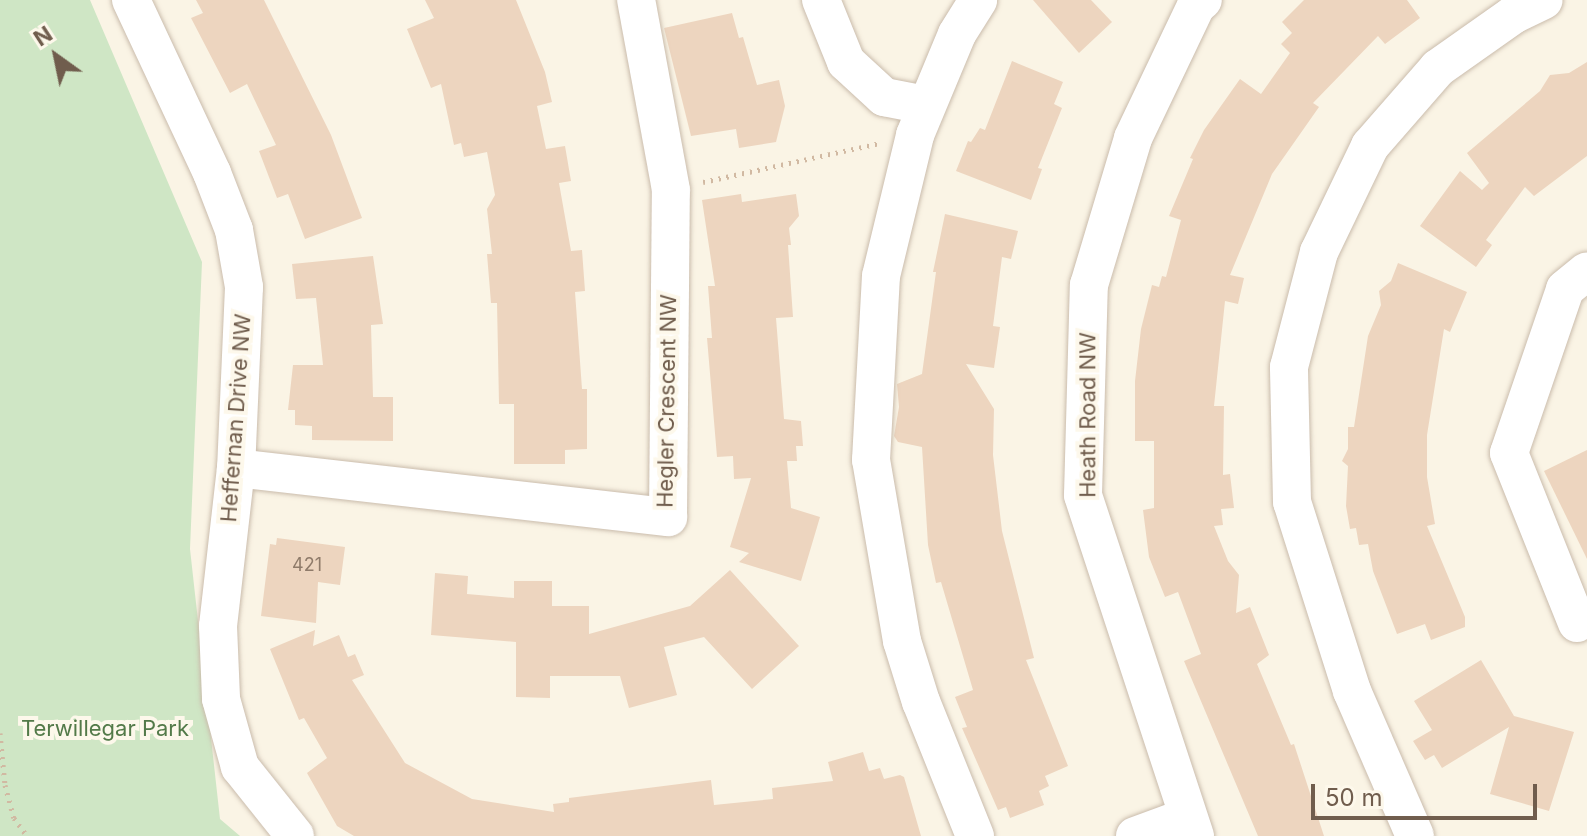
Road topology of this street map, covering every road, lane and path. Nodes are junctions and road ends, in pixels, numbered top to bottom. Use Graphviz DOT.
graph roads {
  1 [pos="131,0"];
  2 [pos="636,0"];
  3 [pos="821,0"];
  4 [pos="978,0"];
  5 [pos="1544,0"];
  6 [pos="1196,2"];
  7 [pos="920,120"];
  8 [pos="671,190"];
  9 [pos="1580,287"];
  10 [pos="236,468"];
  11 [pos="1577,623"];
  12 [pos="0,733"];
  13 [pos="1191,827"];
  14 [pos="27,836"];
  15 [pos="295,836"];
  16 [pos="975,836"];
  17 [pos="1135,836"];
  18 [pos="1415,836"];
  1 -- 10 [label="street, Heffernan Drive NW"];
  2 -- 8 [label="street, Hegler Crescent NW"];
  3 -- 7 [label="street"];
  4 -- 7 [label="street"];
  5 -- 18 [label="street"];
  6 -- 13 [label="street, Heath Road NW"];
  7 -- 8 [label="path"];
  7 -- 16 [label="street"];
  8 -- 10 [label="street, Hegler Crescent NW"];
  9 -- 11 [label="street"];
  10 -- 15 [label="street, Heffernan Drive NW"];
  12 -- 14 [label="path"];
  13 -- 17 [label="street"];
}
